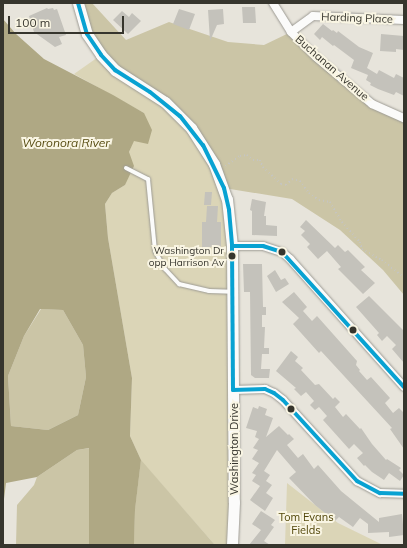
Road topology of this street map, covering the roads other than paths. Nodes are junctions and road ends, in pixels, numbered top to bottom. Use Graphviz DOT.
graph roads {
  1 [pos="78,3"];
  2 [pos="273,3"];
  3 [pos="404,20"];
  4 [pos="291,32"];
  5 [pos="404,118"];
  6 [pos="126,168"];
  7 [pos="232,246"];
  8 [pos="232,292"];
  9 [pos="404,387"];
  10 [pos="234,390"];
  11 [pos="404,494"];
  12 [pos="232,545"];
  1 -- 7 [label="street, Washington Drive"];
  2 -- 4 [label="street, Buchanan Avenue"];
  3 -- 4 [label="street, Harding Place"];
  4 -- 5 [label="street, Buchanan Avenue"];
  6 -- 8 [label="lane"];
  7 -- 8 [label="street, Washington Drive"];
  7 -- 9 [label="street"];
  8 -- 10 [label="street, Washington Drive"];
  10 -- 11 [label="street"];
  10 -- 12 [label="street, Washington Drive"];
}
